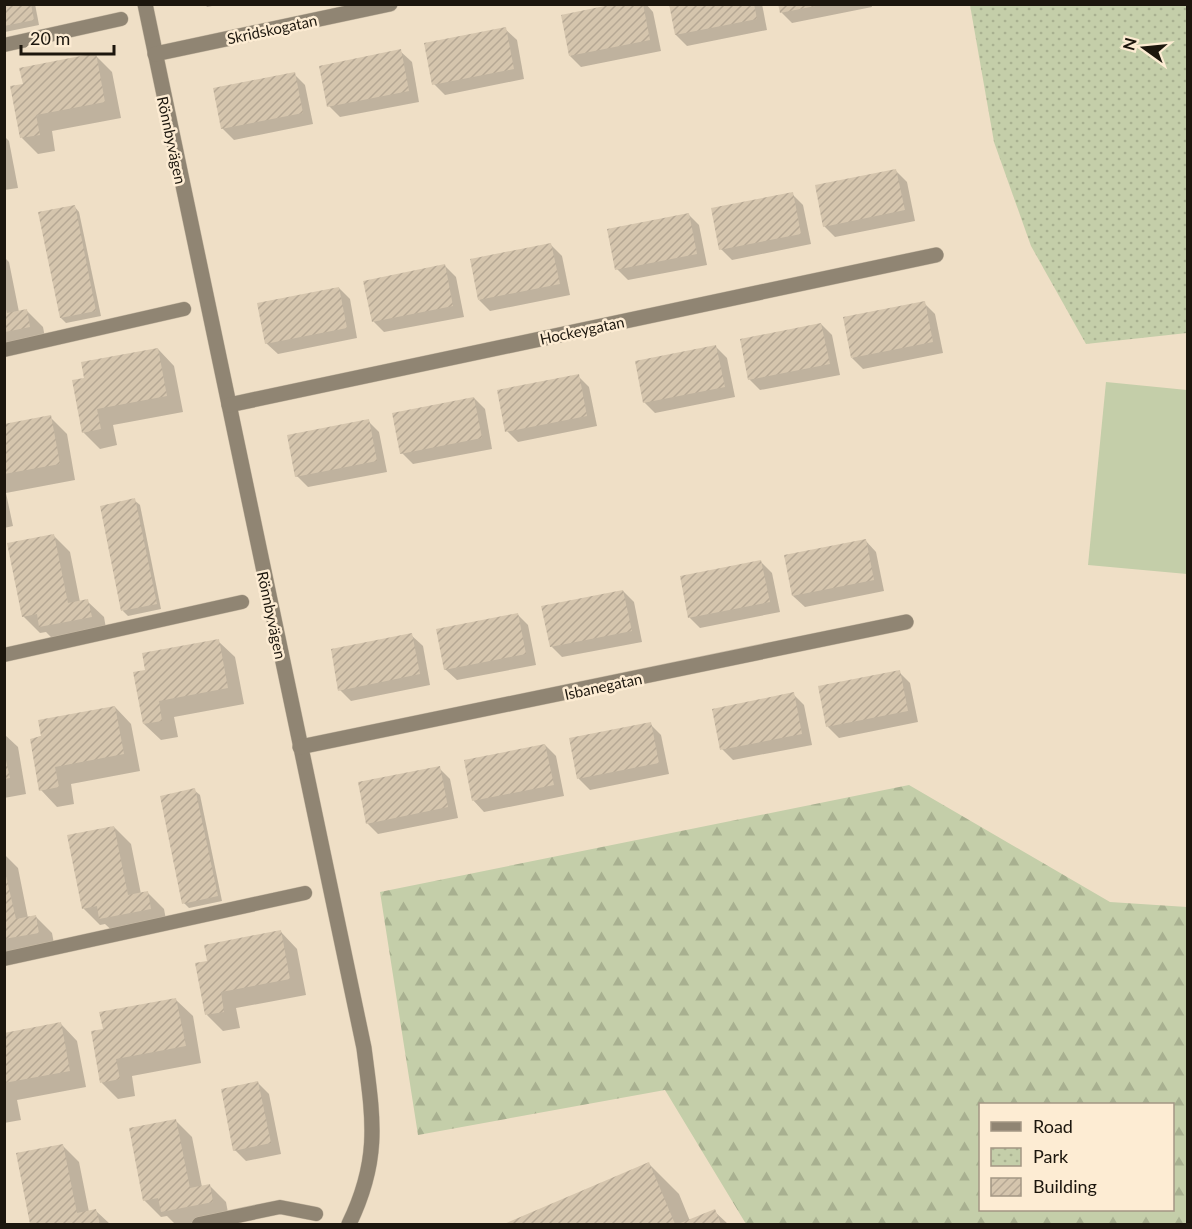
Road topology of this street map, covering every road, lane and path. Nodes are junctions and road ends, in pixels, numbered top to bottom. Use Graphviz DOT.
graph roads {
  1 [pos="145,4"];
  2 [pos="390,4"];
  3 [pos="121,19"];
  4 [pos="4,45"];
  5 [pos="155,54"];
  6 [pos="936,255"];
  7 [pos="184,309"];
  8 [pos="4,350"];
  9 [pos="229,405"];
  10 [pos="242,602"];
  11 [pos="906,622"];
  12 [pos="4,655"];
  13 [pos="300,747"];
  14 [pos="305,893"];
  15 [pos="4,959"];
  16 [pos="315,1214"];
  17 [pos="199,1224"];
  18 [pos="350,1224"];
  1 -- 5 [label="street, Rönnbyvägen"];
  2 -- 5 [label="street, Skridskogatan"];
  3 -- 4 [label="lane"];
  5 -- 9 [label="street, Rönnbyvägen"];
  6 -- 9 [label="street, Hockeygatan"];
  7 -- 8 [label="lane"];
  9 -- 13 [label="street, Rönnbyvägen"];
  10 -- 12 [label="lane"];
  11 -- 13 [label="street, Isbanegatan"];
  13 -- 18 [label="street, Rönnbyvägen"];
  14 -- 15 [label="lane"];
  16 -- 17 [label="lane"];
}
